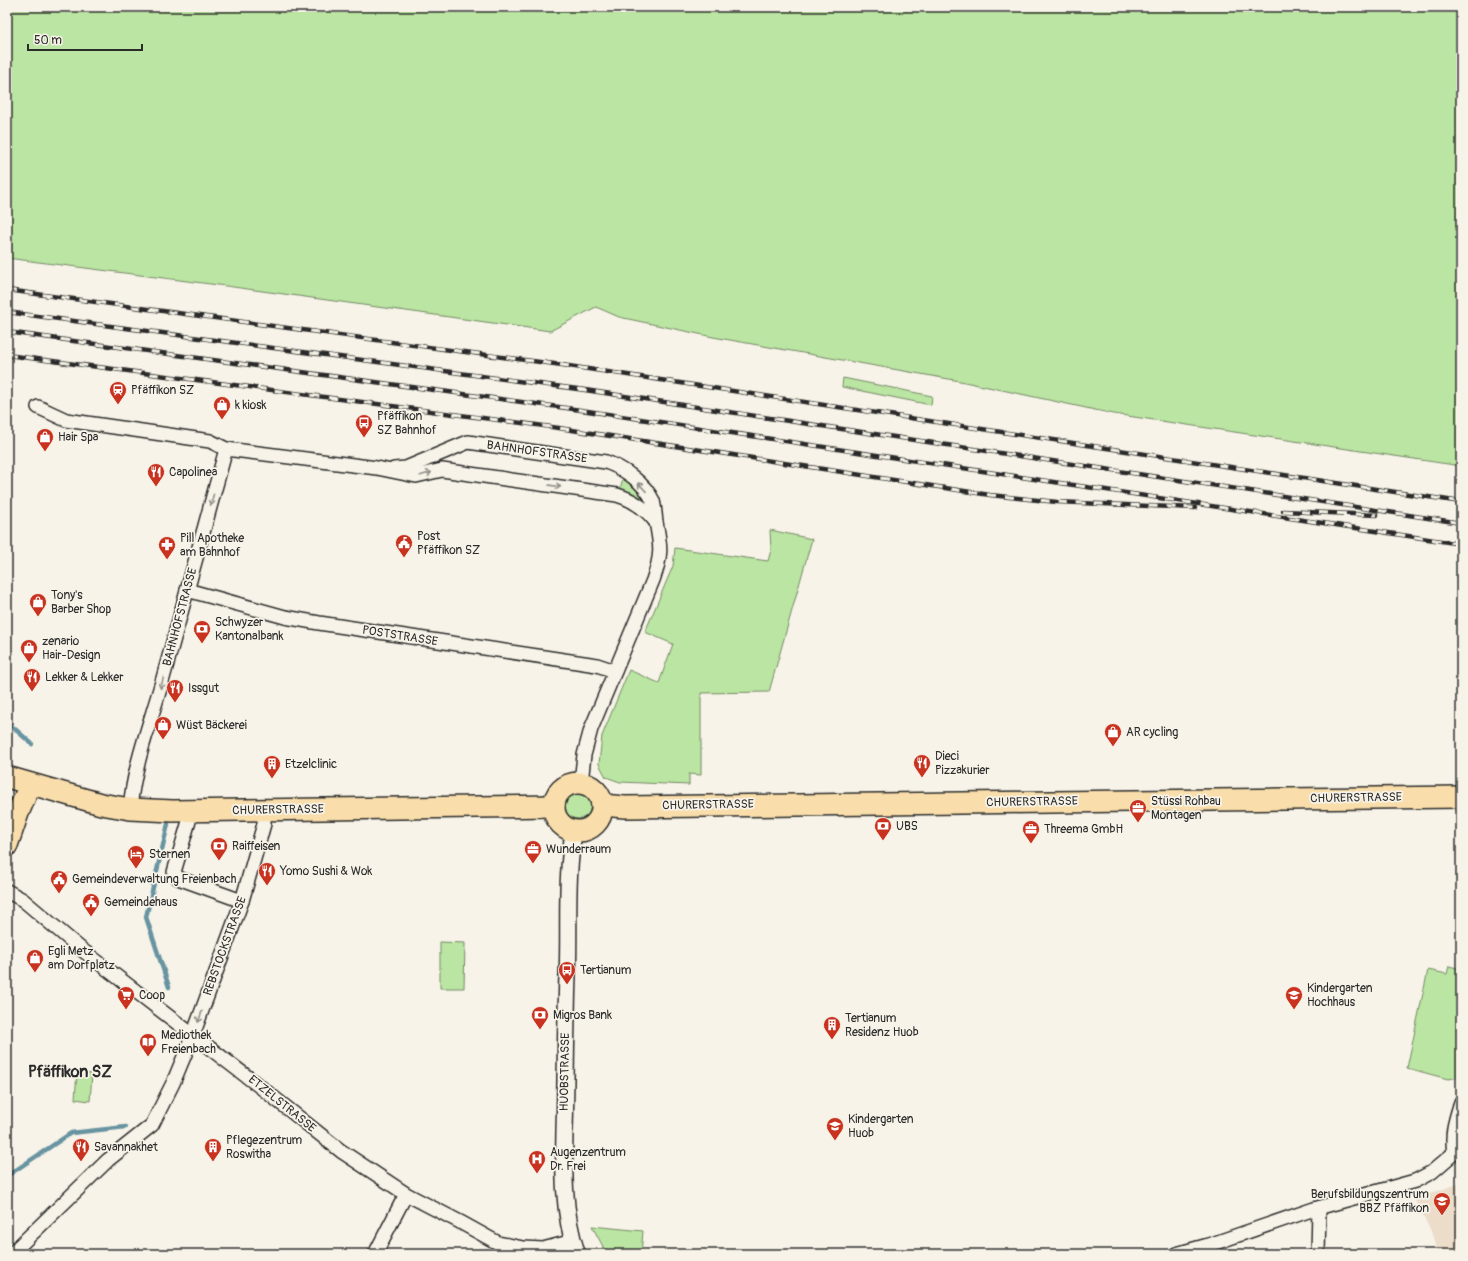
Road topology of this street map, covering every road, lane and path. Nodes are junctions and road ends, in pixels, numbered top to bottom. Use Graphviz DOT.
graph roads {
  1 [pos="38,407"];
  2 [pos="226,448"];
  3 [pos="388,470"];
  4 [pos="656,522"];
  5 [pos="187,590"];
  6 [pos="615,671"];
  7 [pos="7,777"];
  8 [pos="581,783"];
  9 [pos="30,785"];
  10 [pos="1461,797"];
  11 [pos="602,805"];
  12 [pos="554,806"];
  13 [pos="130,809"];
  14 [pos="264,810"];
  15 [pos="192,811"];
  16 [pos="574,831"];
  17 [pos="7,845"];
  18 [pos="7,891"];
  19 [pos="242,901"];
  20 [pos="193,1035"];
  21 [pos="1461,1102"];
  22 [pos="1458,1154"];
  23 [pos="406,1194"];
  24 [pos="1319,1208"];
  25 [pos="575,1248"];
  26 [pos="12,1254"];
  27 [pos="374,1254"];
  28 [pos="1176,1254"];
  29 [pos="1318,1254"];
  1 -- 2 [label="street, BAHNHOFSTRASSE"];
  2 -- 3 [label="street, BAHNHOFSTRASSE"];
  2 -- 5 [label="street, BAHNHOFSTRASSE, one-way"];
  3 -- 4 [label="street, BAHNHOFSTRASSE, one-way"];
  4 -- 3 [label="street, BAHNHOFSTRASSE, one-way"];
  4 -- 6 [label="street, BAHNHOFSTRASSE"];
  5 -- 6 [label="street, POSTSTRASSE"];
  5 -- 13 [label="street, BAHNHOFSTRASSE, one-way"];
  6 -- 8 [label="street, BAHNHOFSTRASSE"];
  7 -- 9 [label="main road, CHURERSTRASSE"];
  8 -- 11 [label="main road"];
  8 -- 12 [label="main road"];
  9 -- 13 [label="main road, CHURERSTRASSE"];
  9 -- 17 [label="main road"];
  10 -- 11 [label="main road, CHURERSTRASSE"];
  11 -- 16 [label="main road"];
  12 -- 14 [label="main road, CHURERSTRASSE"];
  12 -- 16 [label="main road"];
  13 -- 15 [label="main road, CHURERSTRASSE"];
  14 -- 15 [label="main road, CHURERSTRASSE"];
  14 -- 19 [label="street, REBSTOCKSTRASSE"];
  15 -- 19 [label="street"];
  16 -- 25 [label="street, HUOBSTRASSE"];
  18 -- 20 [label="street, ETZELSTRASSE"];
  19 -- 20 [label="street, REBSTOCKSTRASSE, one-way"];
  20 -- 23 [label="street, ETZELSTRASSE"];
  20 -- 26 [label="street, REBSTOCKSTRASSE"];
  21 -- 22 [label="street"];
  22 -- 24 [label="street"];
  23 -- 25 [label="street, ETZELSTRASSE"];
  23 -- 27 [label="street"];
  24 -- 28 [label="street"];
  24 -- 29 [label="street"];
}
